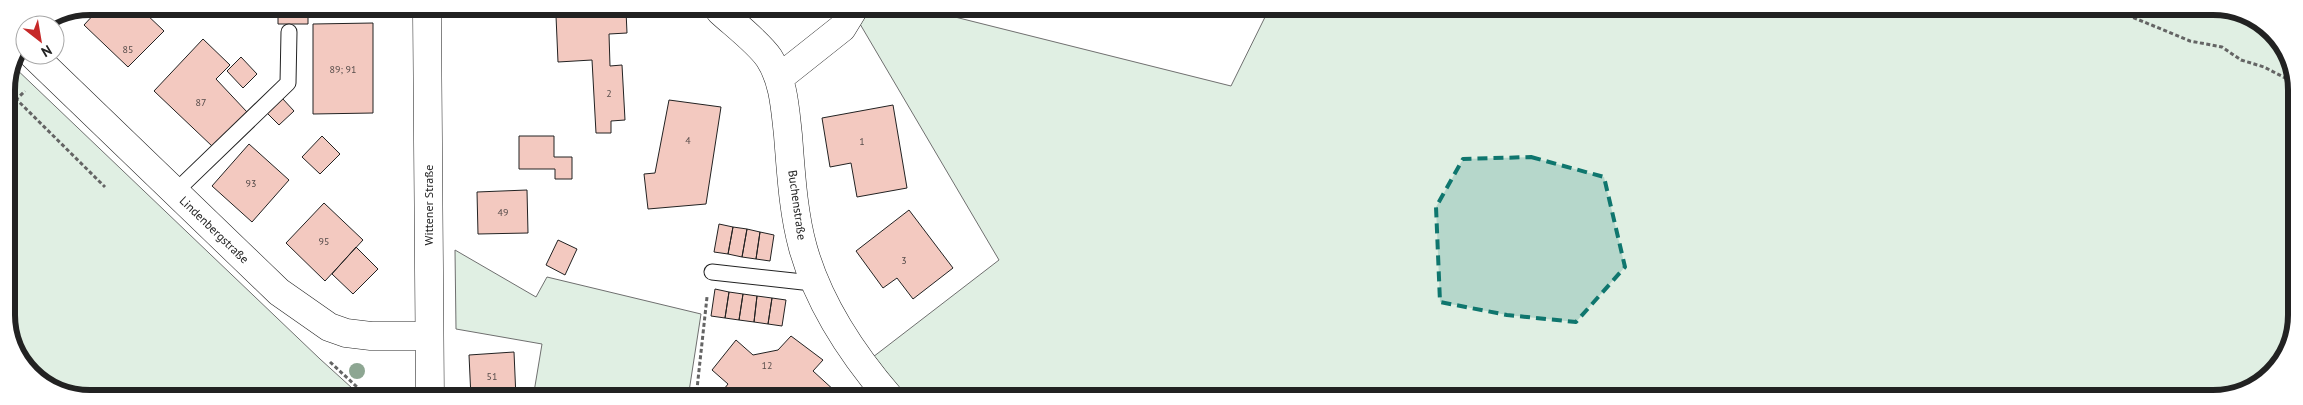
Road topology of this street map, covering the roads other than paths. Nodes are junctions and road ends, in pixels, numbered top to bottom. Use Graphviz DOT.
graph roads {
  1 [pos="427,15"];
  2 [pos="724,15"];
  3 [pos="850,15"];
  4 [pos="289,32"];
  5 [pos="43,65"];
  6 [pos="779,78"];
  7 [pos="175,192"];
  8 [pos="712,272"];
  9 [pos="813,280"];
  10 [pos="430,336"];
  11 [pos="430,390"];
  12 [pos="883,390"];
  1 -- 10 [label="street, Wittener Straße"];
  2 -- 6 [label="street, Buchenstraße"];
  3 -- 6 [label="street"];
  4 -- 7 [label="lane"];
  5 -- 7 [label="street, Lindenbergstraße"];
  6 -- 9 [label="street, Buchenstraße"];
  7 -- 10 [label="street, Lindenbergstraße"];
  8 -- 9 [label="lane"];
  9 -- 12 [label="street, Buchenstraße"];
  10 -- 11 [label="street, Wittener Straße"];
}
